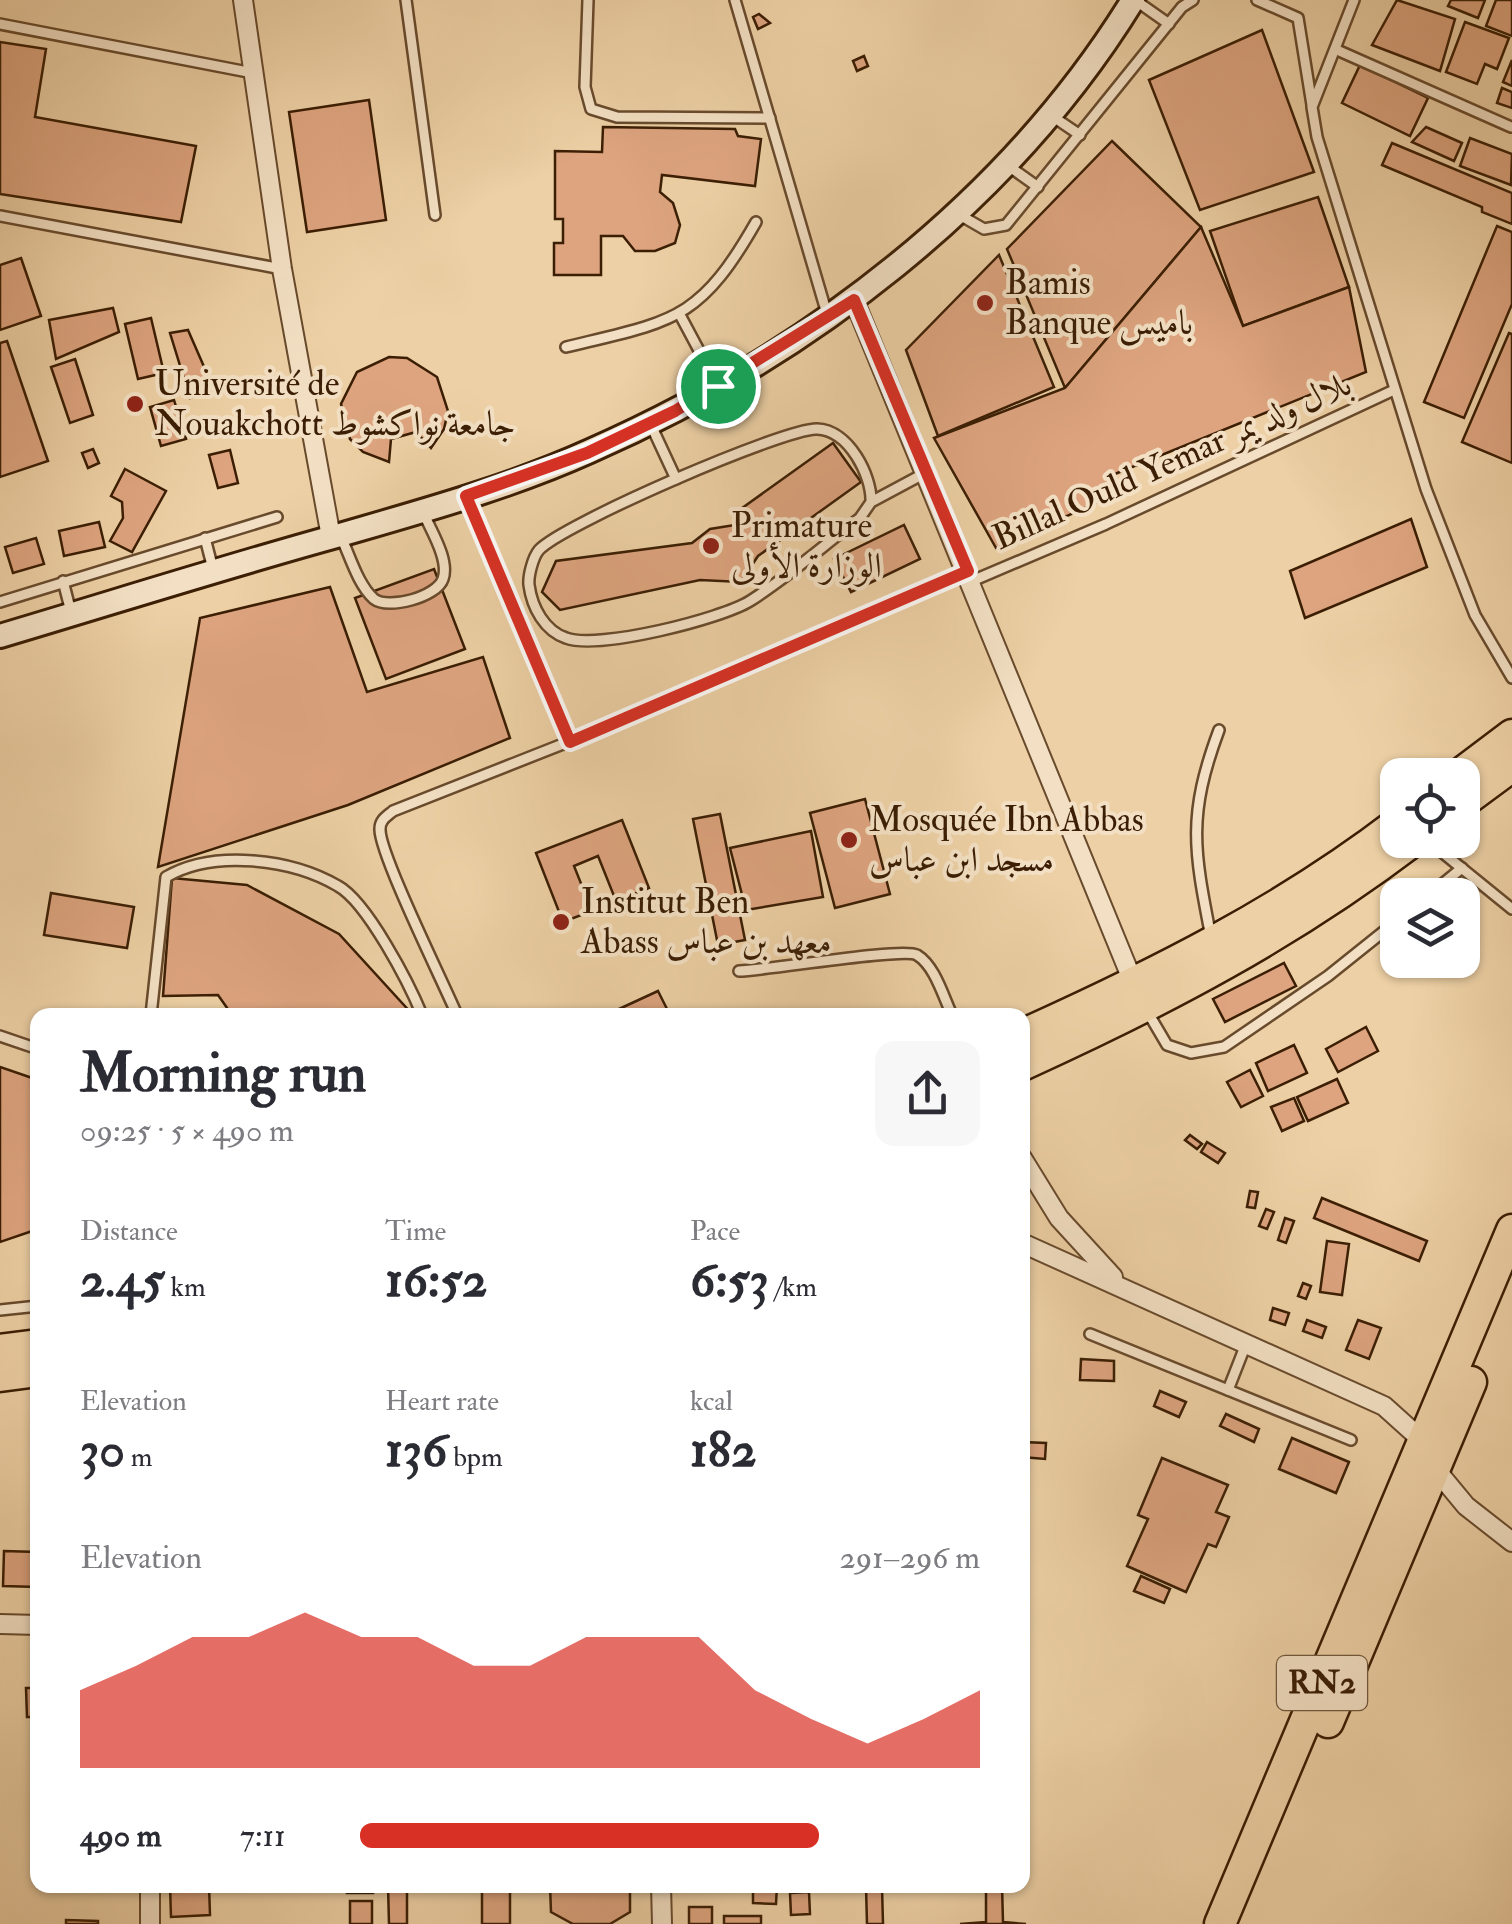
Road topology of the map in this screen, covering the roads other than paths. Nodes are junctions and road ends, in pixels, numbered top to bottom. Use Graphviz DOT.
graph roads {
  1 [pos="242,0"];
  2 [pos="406,0"];
  3 [pos="588,0"];
  4 [pos="735,0"];
  5 [pos="1134,0"];
  6 [pos="1193,0"];
  7 [pos="1257,0"];
  8 [pos="1290,0"];
  9 [pos="1354,0"];
  10 [pos="1289,12"];
  11 [pos="0,24"];
  12 [pos="1168,24"];
  13 [pos="1337,50"];
  14 [pos="254,73"];
  15 [pos="1312,106"];
  16 [pos="1050,114"];
  17 [pos="770,118"];
  18 [pos="1511,127"];
  19 [pos="1080,134"];
  20 [pos="1005,164"];
  21 [pos="1038,187"];
  22 [pos="955,213"];
  23 [pos="435,215"];
  24 [pos="0,216"];
  25 [pos="756,222"];
  26 [pos="282,269"];
  27 [pos="854,300"];
  28 [pos="679,313"];
  29 [pos="828,316"];
  30 [pos="566,346"];
  31 [pos="718,386"];
  32 [pos="1394,390"];
  33 [pos="650,423"];
  34 [pos="927,472"];
  35 [pos="676,479"];
  36 [pos="466,496"];
  37 [pos="871,502"];
  38 [pos="422,510"];
  39 [pos="277,517"];
  40 [pos="335,536"];
  41 [pos="205,538"];
  42 [pos="214,572"];
  43 [pos="970,576"];
  44 [pos="63,581"];
  45 [pos="0,602"];
  46 [pos="71,614"];
  47 [pos="0,636"];
  48 [pos="1512,678"];
  49 [pos="1220,730"];
  50 [pos="1512,734"];
  51 [pos="570,742"];
  52 [pos="1480,759"];
  53 [pos="1512,767"];
  54 [pos="1480,790"];
  55 [pos="1380,837"];
  56 [pos="1391,858"];
  57 [pos="1450,858"];
  58 [pos="1462,868"];
  59 [pos="1450,878"];
  60 [pos="1512,909"];
  61 [pos="1380,934"];
  62 [pos="1212,945"];
  63 [pos="739,971"];
  64 [pos="1139,997"];
  65 [pos="152,1008"];
  66 [pos="419,1008"];
  67 [pos="455,1008"];
  68 [pos="948,1008"];
  69 [pos="1030,1032"];
  70 [pos="0,1036"];
  71 [pos="30,1045"];
  72 [pos="1030,1061"];
  73 [pos="1030,1171"];
  74 [pos="1512,1230"];
  75 [pos="1030,1246"];
  76 [pos="1512,1276"];
  77 [pos="1120,1285"];
  78 [pos="30,1307"];
  79 [pos="0,1310"];
  80 [pos="1090,1334"];
  81 [pos="1246,1344"];
  82 [pos="0,1350"];
  83 [pos="30,1350"];
  84 [pos="30,1355"];
  85 [pos="0,1376"];
  86 [pos="1228,1390"];
  87 [pos="1351,1440"];
  88 [pos="1424,1442"];
  89 [pos="1436,1472"];
  90 [pos="1512,1542"];
  91 [pos="0,1624"];
  92 [pos="30,1625"];
  93 [pos="150,1893"];
  94 [pos="662,1893"];
  95 [pos="150,1924"];
  96 [pos="662,1924"];
  97 [pos="1220,1924"];
  98 [pos="1240,1924"];
  1 -- 14 [label="street"];
  2 -- 23 [label="lane"];
  3 -- 17 [label="lane"];
  4 -- 17 [label="lane"];
  5 -- 12 [label="lane"];
  5 -- 16 [label="street"];
  6 -- 12 [label="lane"];
  7 -- 10 [label="lane"];
  8 -- 10 [label="lane"];
  9 -- 13 [label="lane"];
  10 -- 15 [label="lane"];
  11 -- 14 [label="lane"];
  12 -- 19 [label="lane"];
  13 -- 15 [label="lane"];
  13 -- 18 [label="lane"];
  14 -- 26 [label="street"];
  15 -- 32 [label="lane"];
  16 -- 19 [label="lane"];
  16 -- 20 [label="street"];
  17 -- 29 [label="lane"];
  19 -- 21 [label="lane"];
  20 -- 21 [label="lane"];
  20 -- 22 [label="street"];
  21 -- 22 [label="lane"];
  22 -- 27 [label="street"];
  24 -- 26 [label="lane"];
  25 -- 28 [label="lane"];
  26 -- 40 [label="street"];
  27 -- 29 [label="street"];
  27 -- 34 [label="street"];
  28 -- 30 [label="lane"];
  28 -- 31 [label="lane"];
  29 -- 31 [label="street"];
  31 -- 33 [label="street"];
  32 -- 43 [label="lane, Billal Ould Yemar بلال ولد يمر"];
  32 -- 48 [label="lane"];
  33 -- 35 [label="lane"];
  33 -- 36 [label="street"];
  34 -- 37 [label="lane"];
  34 -- 43 [label="street"];
  35 -- 37 [label="lane"];
  35 -- 37 [label="lane"];
  36 -- 38 [label="street"];
  36 -- 51 [label="lane"];
  38 -- 40 [label="street"];
  38 -- 40 [label="lane"];
  39 -- 41 [label="lane"];
  40 -- 42 [label="street"];
  41 -- 42 [label="lane"];
  41 -- 44 [label="lane"];
  42 -- 46 [label="street"];
  43 -- 51 [label="lane, Billal Ould Yemar بلال ولد يمر"];
  43 -- 64 [label="street"];
  44 -- 45 [label="lane"];
  44 -- 46 [label="lane"];
  46 -- 47 [label="street"];
  49 -- 62 [label="lane"];
  50 -- 52 [label="highway"];
  51 -- 67 [label="lane, Billal Ould Yemar بلال ولد يمر"];
  53 -- 54 [label="highway"];
  55 -- 62 [label="highway"];
  56 -- 64 [label="highway"];
  57 -- 58 [label="lane"];
  58 -- 59 [label="lane"];
  58 -- 60 [label="lane"];
  61 -- 64 [label="lane"];
  62 -- 64 [label="highway"];
  63 -- 68 [label="lane"];
  64 -- 69 [label="highway"];
  64 -- 72 [label="highway"];
  65 -- 66 [label="lane"];
  70 -- 71 [label="lane"];
  73 -- 77 [label="street"];
  74 -- 88 [label="highway, RN2"];
  75 -- 77 [label="street"];
  76 -- 89 [label="highway, RN2"];
  77 -- 81 [label="street"];
  78 -- 79 [label="lane"];
  80 -- 86 [label="lane"];
  81 -- 86 [label="lane"];
  81 -- 88 [label="street"];
  82 -- 83 [label="highway"];
  84 -- 85 [label="highway"];
  86 -- 87 [label="lane"];
  88 -- 89 [label="street"];
  88 -- 97 [label="highway, RN2"];
  89 -- 90 [label="street"];
  89 -- 98 [label="highway, RN2"];
  91 -- 92 [label="street"];
  93 -- 95 [label="street"];
  94 -- 96 [label="street"];
}
